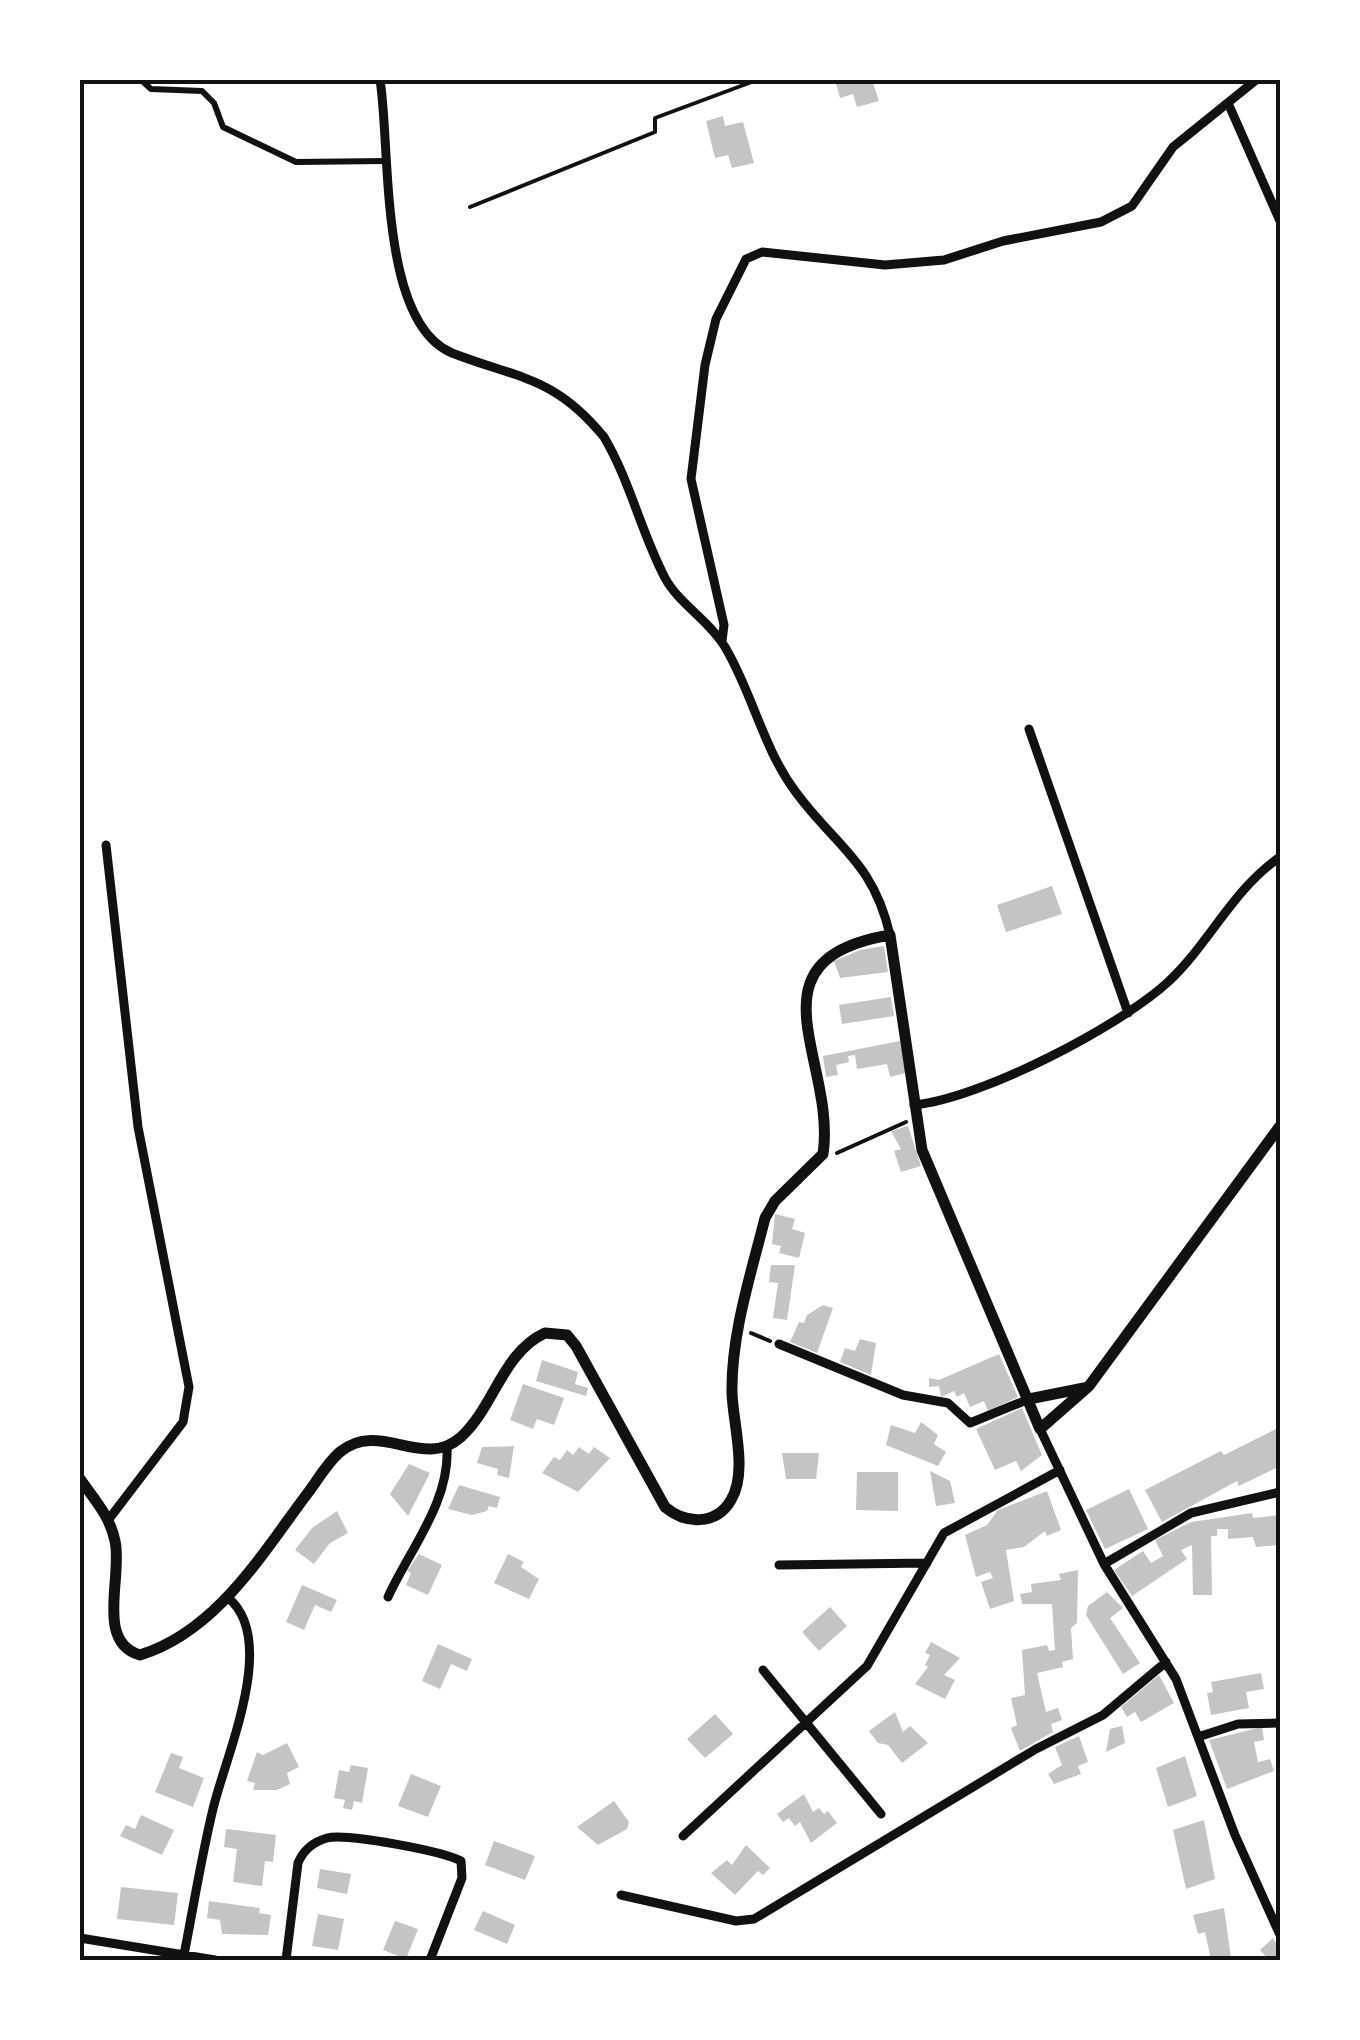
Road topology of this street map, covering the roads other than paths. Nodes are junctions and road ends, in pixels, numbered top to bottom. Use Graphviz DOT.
graph roads {
  1 [pos="141,80"];
  2 [pos="380,80"];
  3 [pos="757,80"];
  4 [pos="1256,80"];
  5 [pos="1228,103"];
  6 [pos="385,161"];
  7 [pos="470,207"];
  8 [pos="1280,221"];
  9 [pos="722,642"];
  10 [pos="1029,729"];
  11 [pos="106,845"];
  12 [pos="1280,856"];
  13 [pos="890,936"];
  14 [pos="1128,1013"];
  15 [pos="915,1111"];
  16 [pos="1280,1126"];
  17 [pos="779,1344"];
  18 [pos="1089,1386"];
  19 [pos="1029,1399"];
  20 [pos="1040,1428"];
  21 [pos="447,1447"];
  22 [pos="1060,1470"];
  23 [pos="80,1479"];
  24 [pos="1280,1492"];
  25 [pos="108,1518"];
  26 [pos="927,1563"];
  27 [pos="1104,1564"];
  28 [pos="778,1566"];
  29 [pos="227,1597"];
  30 [pos="388,1597"];
  31 [pos="1166,1662"];
  32 [pos="763,1670"];
  33 [pos="806,1722"];
  34 [pos="1280,1722"];
  35 [pos="1200,1736"];
  36 [pos="881,1814"];
  37 [pos="683,1836"];
  38 [pos="621,1895"];
  39 [pos="1280,1936"];
  40 [pos="80,1938"];
  41 [pos="183,1958"];
  42 [pos="214,1960"];
  43 [pos="286,1960"];
  44 [pos="430,1960"];
  1 -- 6 [label="street"];
  2 -- 6 [label="street"];
  3 -- 7 [label="lane"];
  4 -- 5 [label="street"];
  5 -- 8 [label="street"];
  5 -- 9 [label="street"];
  6 -- 9 [label="street"];
  9 -- 13 [label="street"];
  10 -- 14 [label="street"];
  11 -- 25 [label="street"];
  12 -- 14 [label="street"];
  13 -- 15 [label="street"];
  13 -- 21 [label="street"];
  14 -- 15 [label="street"];
  15 -- 19 [label="street"];
  16 -- 18 [label="street"];
  17 -- 19 [label="street"];
  18 -- 19 [label="street"];
  18 -- 20 [label="street"];
  19 -- 20 [label="street"];
  20 -- 22 [label="street"];
  21 -- 29 [label="street"];
  21 -- 30 [label="street"];
  22 -- 26 [label="street"];
  22 -- 27 [label="street"];
  23 -- 25 [label="street"];
  24 -- 27 [label="street"];
  25 -- 29 [label="street"];
  26 -- 28 [label="street"];
  26 -- 33 [label="street"];
  27 -- 31 [label="street"];
  29 -- 41 [label="street"];
  31 -- 35 [label="street"];
  31 -- 38 [label="street"];
  32 -- 33 [label="street"];
  33 -- 36 [label="street"];
  33 -- 37 [label="street"];
  34 -- 35 [label="street"];
  35 -- 39 [label="street"];
  40 -- 41 [label="street"];
  41 -- 42 [label="street"];
  43 -- 44 [label="street"];
}
